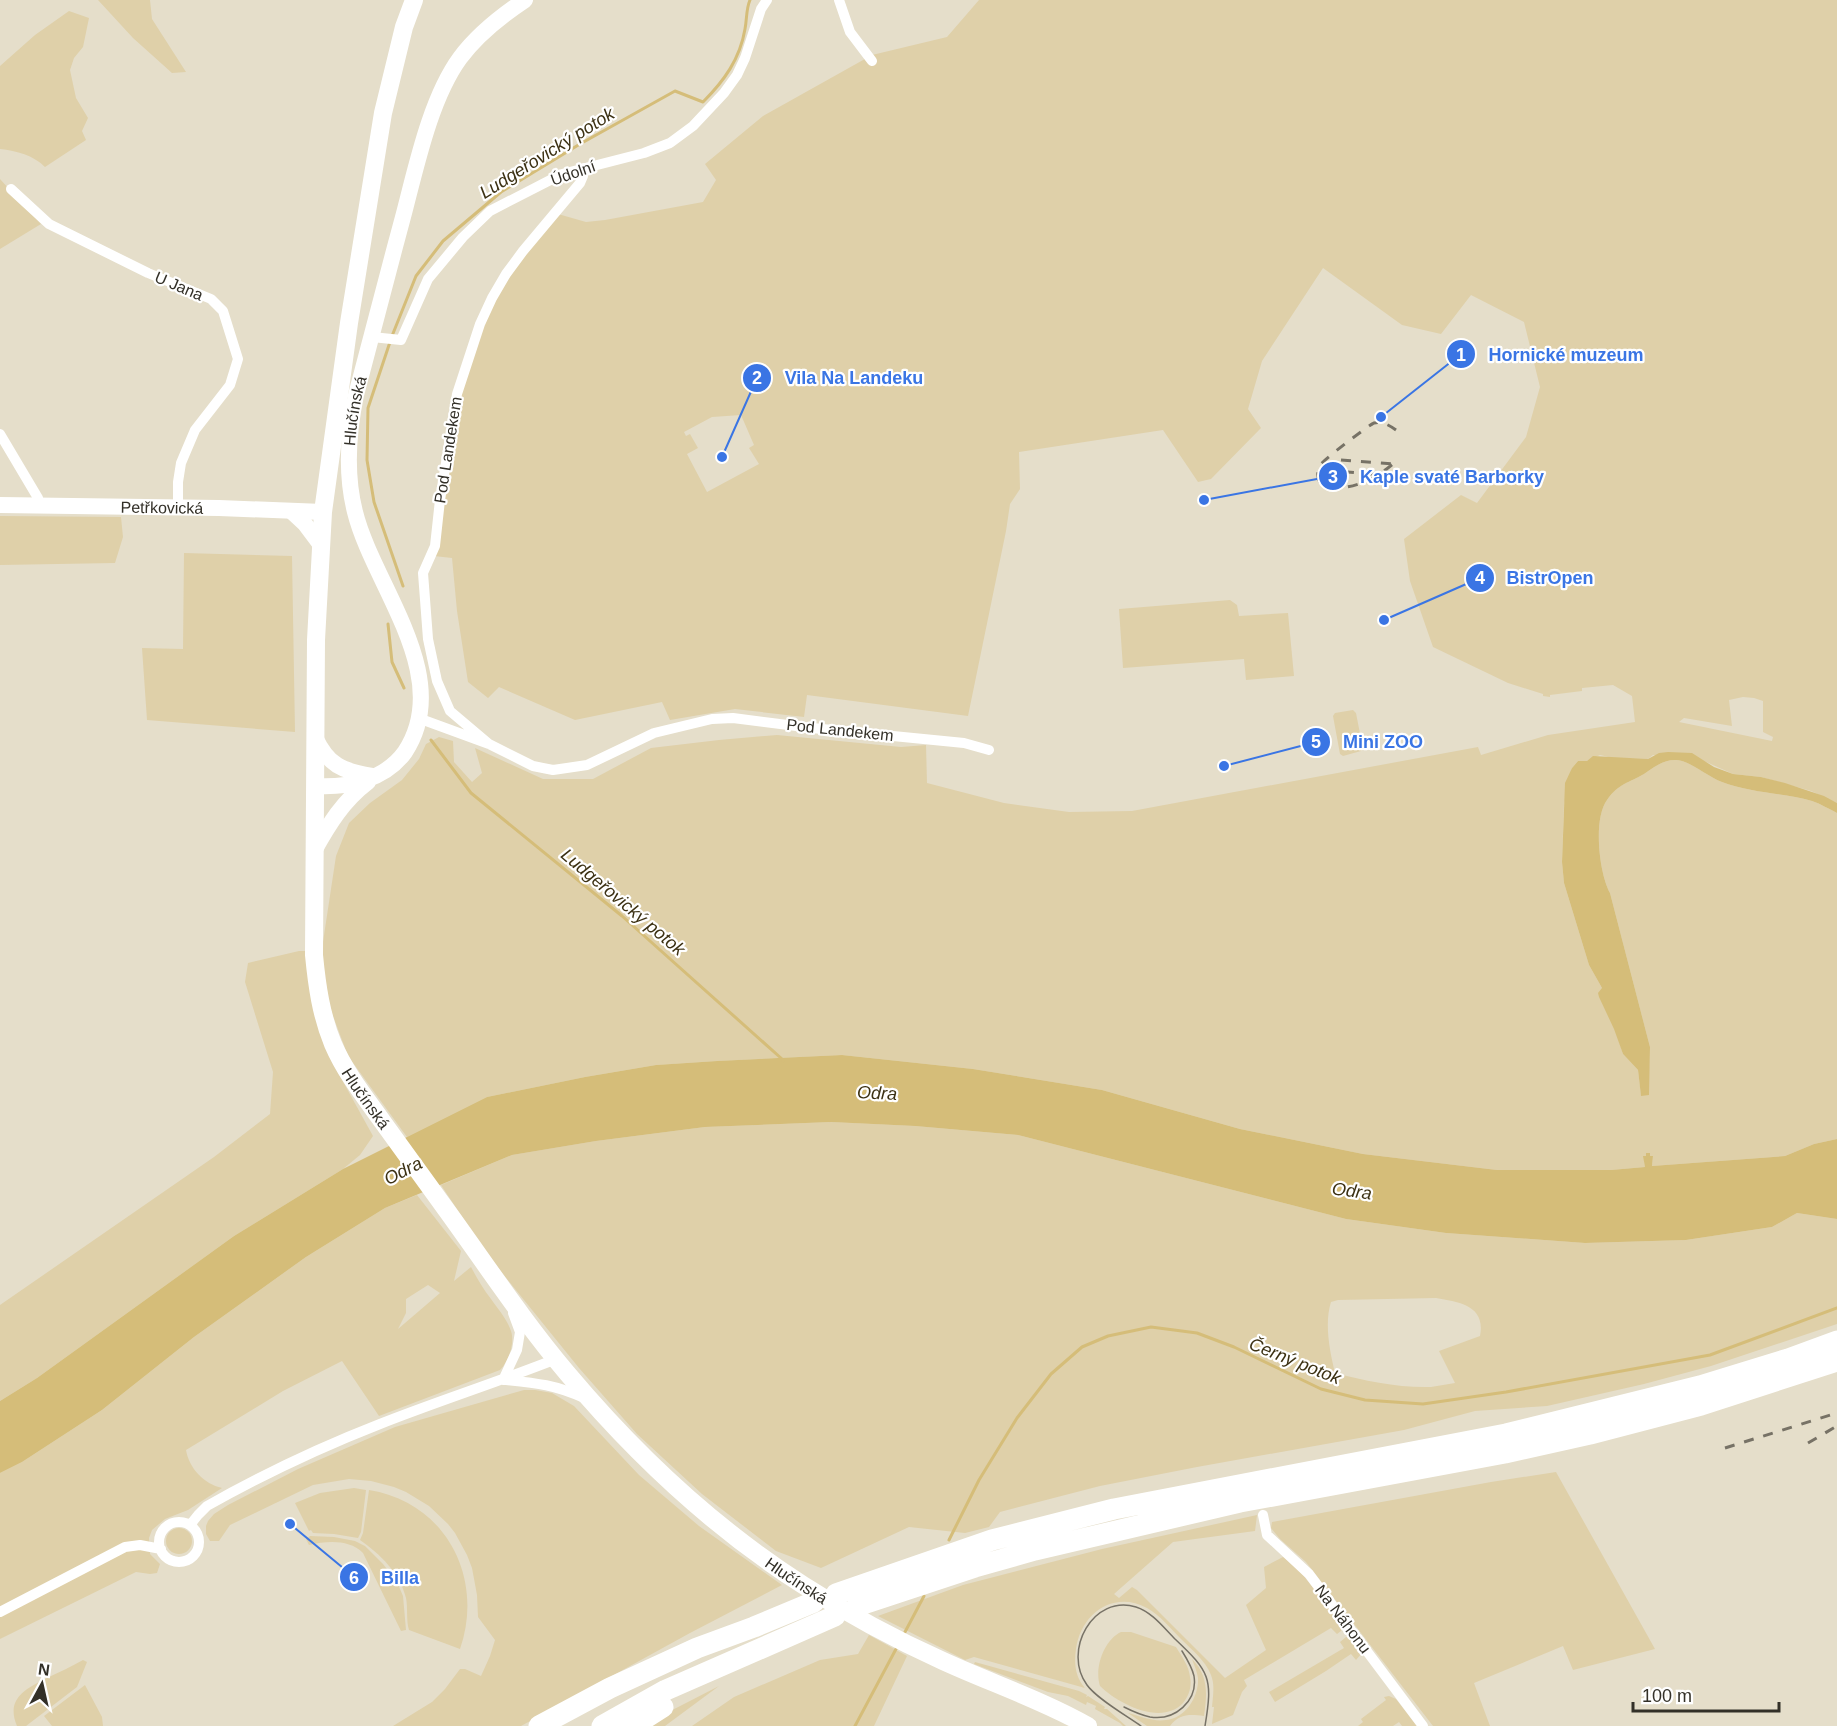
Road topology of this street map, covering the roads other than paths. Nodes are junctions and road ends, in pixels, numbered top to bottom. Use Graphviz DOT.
graph roads {
  1 [pos="414,0"];
  2 [pos="525,0"];
  3 [pos="767,0"];
  4 [pos="839,0"];
  5 [pos="872,62"];
  6 [pos="584,168"];
  7 [pos="11,189"];
  8 [pos="384,339"];
  9 [pos="0,434"];
  10 [pos="0,505"];
  11 [pos="40,506"];
  12 [pos="178,508"];
  13 [pos="291,510"];
  14 [pos="323,512"];
  15 [pos="320,544"];
  16 [pos="418,718"];
  17 [pos="315,737"];
  18 [pos="489,744"];
  19 [pos="989,750"];
  20 [pos="376,776"];
  21 [pos="315,786"];
  22 [pos="314,851"];
  23 [pos="506,1292"];
  24 [pos="1837,1341"];
  25 [pos="556,1359"];
  26 [pos="1837,1361"];
  27 [pos="503,1380"];
  28 [pos="591,1401"];
  29 [pos="1263,1515"];
  30 [pos="190,1525"];
  31 [pos="161,1549"];
  32 [pos="836,1594"];
  33 [pos="857,1606"];
  34 [pos="0,1612"];
  35 [pos="824,1613"];
  36 [pos="754,1627"];
  37 [pos="539,1726"];
  38 [pos="566,1726"];
  39 [pos="602,1726"];
  40 [pos="633,1726"];
  41 [pos="1088,1726"];
  42 [pos="1423,1726"];
  1 -- 14 [label="main road, Hlučínská"];
  2 -- 8 [label="street, Hlučínská"];
  3 -- 6 [label="street, Údolní"];
  4 -- 5 [label="street"];
  6 -- 8 [label="street, Údolní"];
  6 -- 18 [label="street, Pod Landekem"];
  7 -- 12 [label="street, U Jana"];
  8 -- 16 [label="street, Hlučínská"];
  9 -- 11 [label="street"];
  10 -- 11 [label="street, Petřkovická"];
  11 -- 12 [label="street, Petřkovická"];
  12 -- 13 [label="street, Petřkovická"];
  13 -- 14 [label="street, Petřkovická"];
  13 -- 15 [label="street"];
  14 -- 15 [label="main road, Hlučínská"];
  15 -- 17 [label="main road, Hlučínská"];
  16 -- 18 [label="street, Pod Landekem"];
  16 -- 20 [label="street, Hlučínská"];
  17 -- 20 [label="street"];
  17 -- 21 [label="main road, Hlučínská"];
  18 -- 19 [label="street, Pod Landekem"];
  20 -- 21 [label="street, Hlučínská"];
  20 -- 22 [label="street"];
  21 -- 22 [label="main road, Hlučínská"];
  22 -- 23 [label="main road, Hlučínská"];
  23 -- 25 [label="main road, Hlučínská"];
  23 -- 27 [label="street"];
  24 -- 32 [label="highway"];
  25 -- 27 [label="street"];
  25 -- 28 [label="main road, Hlučínská"];
  26 -- 33 [label="highway"];
  27 -- 28 [label="street"];
  27 -- 30 [label="street"];
  28 -- 41 [label="main road, Hlučínská"];
  29 -- 42 [label="street, Na Náhonu"];
  30 -- 31 [label="street"];
  30 -- 31 [label="street"];
  31 -- 34 [label="street"];
  35 -- 36 [label="highway"];
  35 -- 39 [label="highway"];
  35 -- 40 [label="highway"];
  36 -- 37 [label="highway"];
  36 -- 38 [label="highway"];
}
